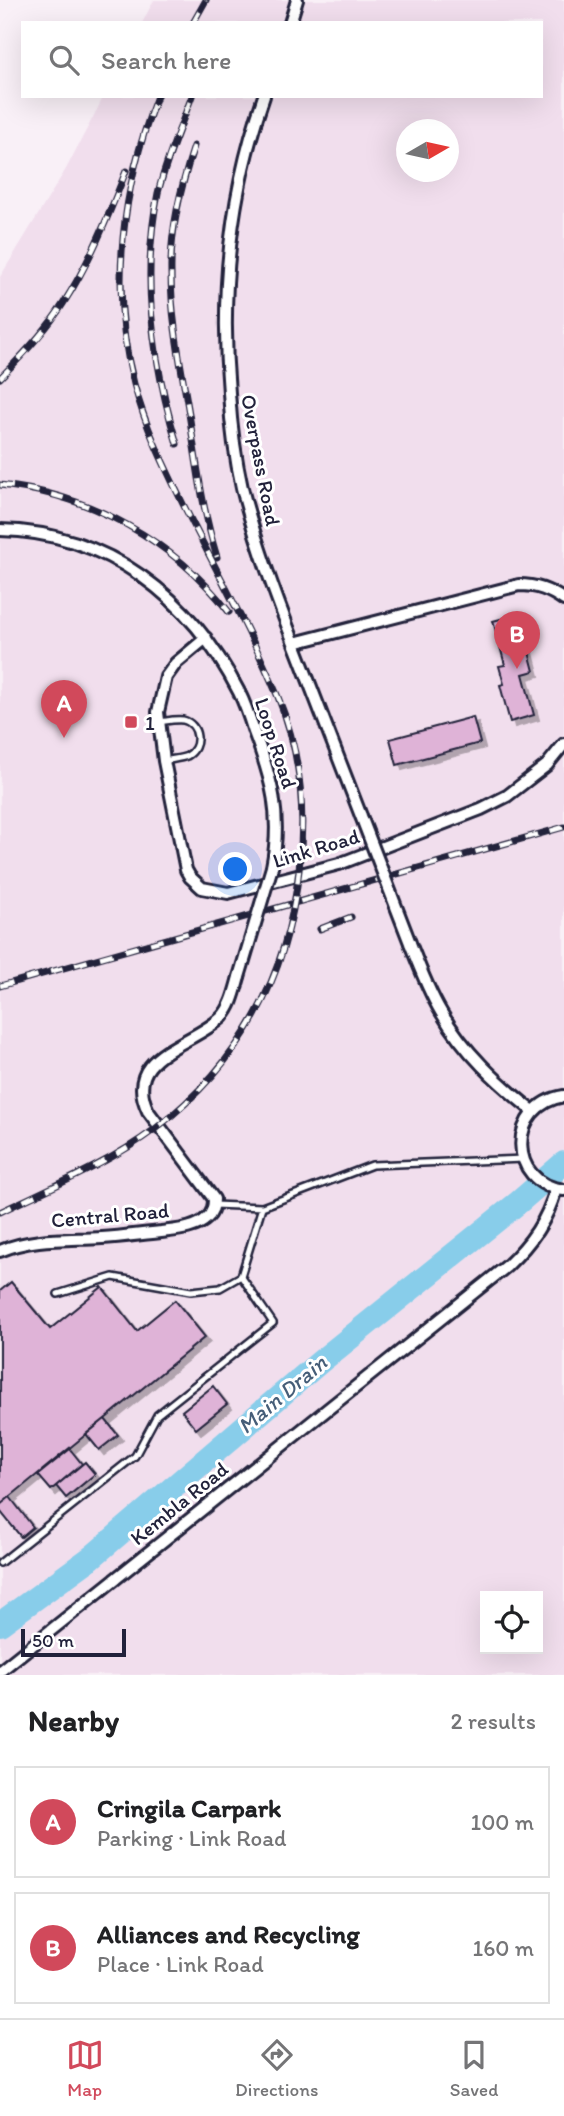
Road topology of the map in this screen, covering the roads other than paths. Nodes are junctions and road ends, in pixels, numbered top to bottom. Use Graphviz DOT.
graph roads {
  1 [pos="298,0"];
  2 [pos="291,21"];
  3 [pos="263,98"];
  4 [pos="0,530"];
  5 [pos="564,600"];
  6 [pos="206,638"];
  7 [pos="294,643"];
  8 [pos="159,722"];
  9 [pos="564,744"];
  10 [pos="164,761"];
  11 [pos="564,1096"];
  12 [pos="533,1111"];
  13 [pos="523,1159"];
  14 [pos="560,1190"];
  15 [pos="214,1205"];
  16 [pos="262,1207"];
  17 [pos="0,1251"];
  18 [pos="241,1276"];
  19 [pos="58,1294"];
  20 [pos="0,1563"];
  21 [pos="0,1671"];
  1 -- 2 [label="street"];
  3 -- 7 [label="street, Overpass Road"];
  4 -- 6 [label="street, Loop Road"];
  5 -- 7 [label="street"];
  6 -- 8 [label="street, Link Road"];
  6 -- 15 [label="street, Loop Road, bridge"];
  7 -- 12 [label="street, Overpass Road, bridge"];
  8 -- 10 [label="street, Link Road"];
  8 -- 10 [label="lane"];
  9 -- 10 [label="street, Link Road"];
  11 -- 12 [label="street"];
  12 -- 13 [label="street"];
  13 -- 14 [label="street"];
  13 -- 16 [label="lane"];
  14 -- 21 [label="street, Kembla Road"];
  15 -- 16 [label="lane"];
  15 -- 17 [label="street, Central Road"];
  16 -- 18 [label="lane"];
  18 -- 19 [label="lane"];
  18 -- 20 [label="lane"];
}
